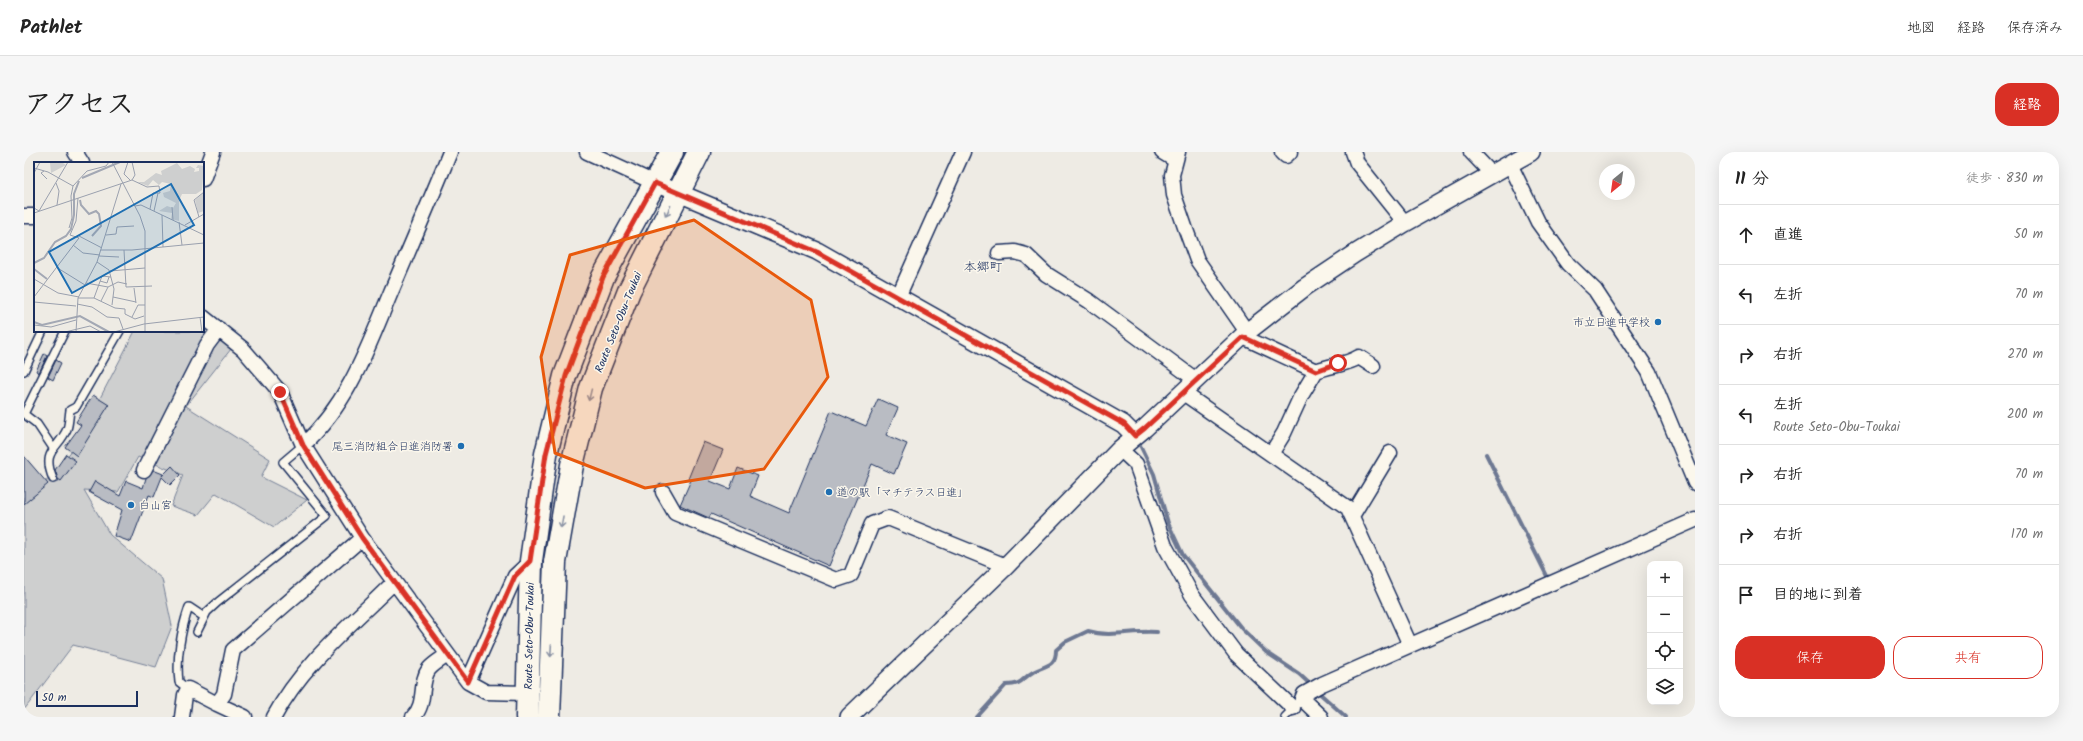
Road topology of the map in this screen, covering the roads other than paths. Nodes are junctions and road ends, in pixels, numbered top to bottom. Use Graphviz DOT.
graph roads {
  1 [pos="75,152"];
  2 [pos="213,152"];
  3 [pos="450,152"];
  4 [pos="588,152"];
  5 [pos="672,152"];
  6 [pos="699,152"];
  7 [pos="963,152"];
  8 [pos="1162,152"];
  9 [pos="1282,152"];
  10 [pos="1290,152"];
  11 [pos="1353,152"];
  12 [pos="1471,152"];
  13 [pos="1531,152"];
  14 [pos="1176,156"];
  15 [pos="81,162"];
  16 [pos="1510,164"];
  17 [pos="1492,174"];
  18 [pos="204,176"];
  19 [pos="655,183"];
  20 [pos="678,192"];
  21 [pos="1405,222"];
  22 [pos="999,253"];
  23 [pos="898,298"];
  24 [pos="204,318"];
  25 [pos="219,329"];
  26 [pos="43,332"];
  27 [pos="65,332"];
  28 [pos="119,332"];
  29 [pos="1245,335"];
  30 [pos="1373,366"];
  31 [pos="24,371"];
  32 [pos="1316,371"];
  33 [pos="1196,380"];
  34 [pos="1182,392"];
  35 [pos="24,414"];
  36 [pos="1135,436"];
  37 [pos="303,445"];
  38 [pos="53,448"];
  39 [pos="1120,450"];
  40 [pos="1390,453"];
  41 [pos="1271,454"];
  42 [pos="144,470"];
  43 [pos="53,479"];
  44 [pos="1695,483"];
  45 [pos="663,492"];
  46 [pos="1352,516"];
  47 [pos="1695,520"];
  48 [pos="362,538"];
  49 [pos="530,561"];
  50 [pos="1006,566"];
  51 [pos="394,582"];
  52 [pos="204,617"];
  53 [pos="197,632"];
  54 [pos="1410,645"];
  55 [pos="447,655"];
  56 [pos="468,682"];
  57 [pos="188,689"];
  58 [pos="527,693"];
  59 [pos="217,704"];
  60 [pos="1296,705"];
  61 [pos="182,717"];
  62 [pos="245,717"];
  63 [pos="274,717"];
  64 [pos="413,717"];
  65 [pos="527,717"];
  66 [pos="549,717"];
  67 [pos="848,717"];
  68 [pos="1321,717"];
  1 -- 15 [label="street"];
  2 -- 18 [label="street"];
  3 -- 37 [label="street"];
  4 -- 19 [label="street"];
  5 -- 19 [label="main road, Route Seto-Obu-Toukai"];
  6 -- 20 [label="main road, Route Seto-Obu-Toukai"];
  7 -- 23 [label="street"];
  8 -- 14 [label="street"];
  9 -- 10 [label="street"];
  11 -- 21 [label="street"];
  12 -- 17 [label="street"];
  13 -- 16 [label="street"];
  14 -- 29 [label="street"];
  16 -- 17 [label="street"];
  16 -- 44 [label="street"];
  17 -- 21 [label="street"];
  19 -- 20 [label="street"];
  19 -- 49 [label="main road, Route Seto-Obu-Toukai"];
  20 -- 23 [label="street"];
  20 -- 66 [label="main road, Route Seto-Obu-Toukai, one-way"];
  21 -- 29 [label="street"];
  22 -- 33 [label="street"];
  23 -- 36 [label="street"];
  24 -- 25 [label="street"];
  25 -- 37 [label="street"];
  25 -- 42 [label="street"];
  26 -- 31 [label="lane"];
  27 -- 35 [label="lane"];
  28 -- 38 [label="lane"];
  29 -- 32 [label="street"];
  29 -- 33 [label="street"];
  30 -- 32 [label="street"];
  32 -- 41 [label="street"];
  33 -- 34 [label="street"];
  34 -- 36 [label="street"];
  34 -- 41 [label="street"];
  35 -- 38 [label="lane"];
  36 -- 39 [label="street"];
  37 -- 48 [label="street"];
  37 -- 52 [label="lane"];
  38 -- 43 [label="lane"];
  39 -- 50 [label="street"];
  39 -- 60 [label="street"];
  40 -- 46 [label="street"];
  41 -- 46 [label="street"];
  45 -- 50 [label="street"];
  46 -- 54 [label="street"];
  47 -- 54 [label="street"];
  48 -- 51 [label="street"];
  48 -- 59 [label="street"];
  49 -- 56 [label="street"];
  49 -- 58 [label="main road, Route Seto-Obu-Toukai"];
  50 -- 67 [label="street"];
  51 -- 55 [label="street"];
  51 -- 63 [label="street"];
  52 -- 53 [label="lane"];
  52 -- 57 [label="lane"];
  54 -- 60 [label="street"];
  55 -- 56 [label="street"];
  55 -- 64 [label="street"];
  56 -- 58 [label="street"];
  57 -- 59 [label="street"];
  57 -- 61 [label="street"];
  58 -- 65 [label="main road, Route Seto-Obu-Toukai"];
  59 -- 62 [label="street"];
  60 -- 68 [label="street"];
}
